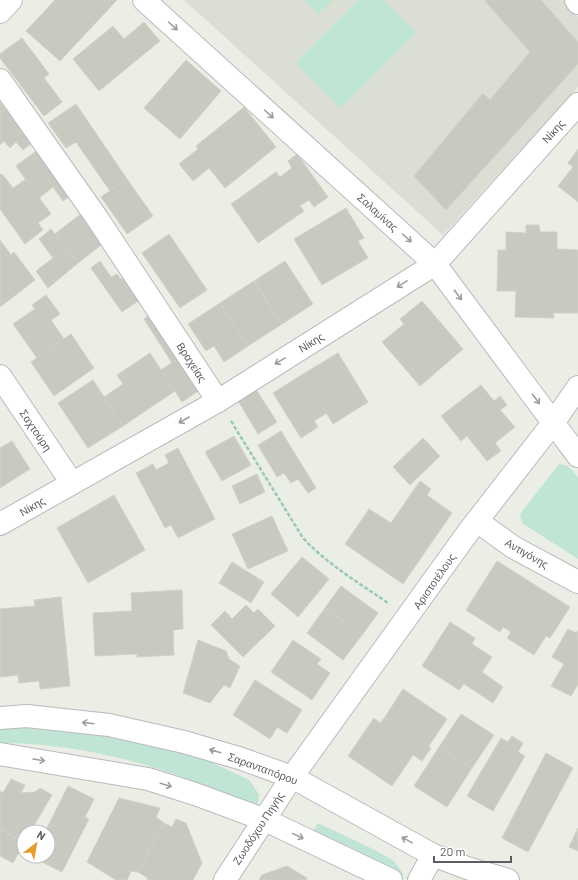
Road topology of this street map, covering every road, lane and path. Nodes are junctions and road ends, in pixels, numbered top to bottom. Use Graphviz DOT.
graph roads {
  1 [pos="11,0"];
  2 [pos="144,0"];
  3 [pos="576,0"];
  4 [pos="578,3"];
  5 [pos="0,12"];
  6 [pos="0,80"];
  7 [pos="578,104"];
  8 [pos="435,264"];
  9 [pos="0,376"];
  10 [pos="578,387"];
  11 [pos="218,401"];
  12 [pos="553,423"];
  13 [pos="578,456"];
  14 [pos="72,483"];
  15 [pos="477,521"];
  16 [pos="0,524"];
  17 [pos="578,582"];
  18 [pos="408,617"];
  19 [pos="0,718"];
  20 [pos="0,754"];
  21 [pos="292,777"];
  22 [pos="263,819"];
  23 [pos="433,855"];
  24 [pos="225,880"];
  25 [pos="391,880"];
  26 [pos="419,880"];
  27 [pos="508,880"];
  1 -- 5 [label="street"];
  2 -- 8 [label="street, Σαλαμίνας, one-way"];
  3 -- 4 [label="street"];
  6 -- 11 [label="street, Βραχείας"];
  7 -- 8 [label="street, Νίκης"];
  8 -- 11 [label="street, Νίκης, one-way"];
  8 -- 12 [label="street, Σαλαμίνας, one-way"];
  9 -- 14 [label="street, Σαχτούρη"];
  10 -- 12 [label="street, Αριστοτέλους"];
  11 -- 14 [label="street, Νίκης, one-way"];
  11 -- 18 [label="path"];
  12 -- 13 [label="street, Σαλαμίνας"];
  12 -- 15 [label="street, Αριστοτέλους"];
  14 -- 16 [label="street, Νίκης"];
  15 -- 17 [label="street, Αντιγόνης"];
  15 -- 18 [label="street, Αριστοτέλους"];
  18 -- 21 [label="street, Αριστοτέλους"];
  21 -- 19 [label="street, Σαρανταπόρου, one-way"];
  20 -- 22 [label="street, one-way"];
  21 -- 22 [label="street, Ζωοδόχου Πηγής"];
  23 -- 21 [label="street, Σαρανταπόρου, one-way"];
  22 -- 24 [label="street, Ζωοδόχου Πηγής"];
  22 -- 25 [label="street, one-way"];
  23 -- 26 [label="street"];
  23 -- 27 [label="street, Σαρανταπόρου"];
}
